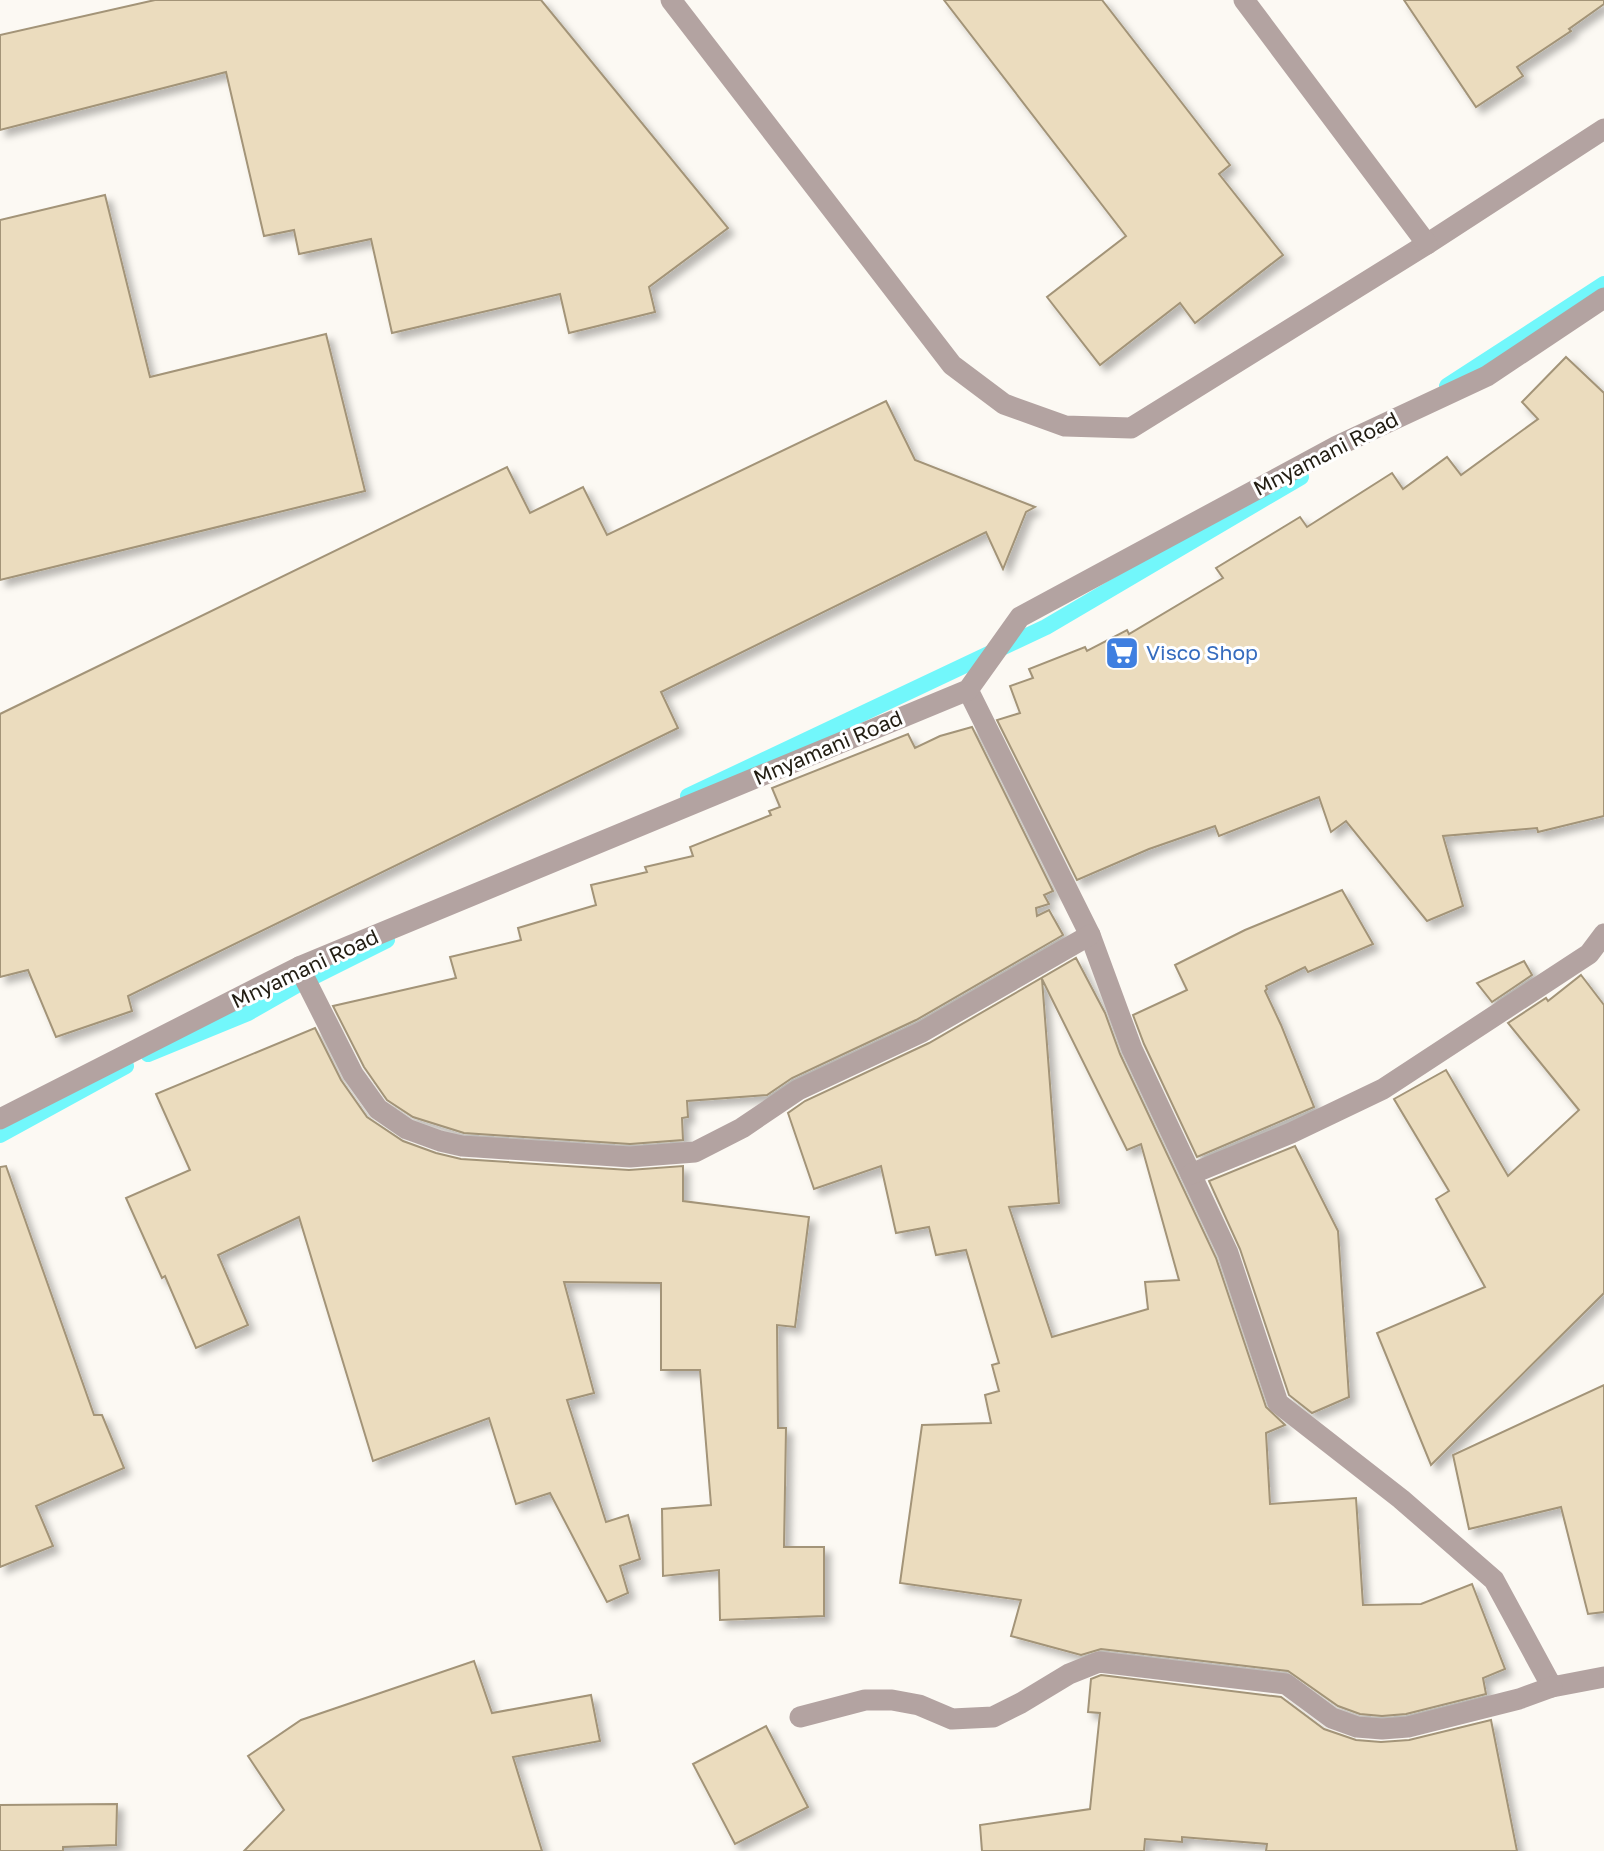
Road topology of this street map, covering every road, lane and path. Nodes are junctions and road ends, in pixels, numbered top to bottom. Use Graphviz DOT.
graph roads {
  1 [pos="671,0"];
  2 [pos="1244,0"];
  3 [pos="1604,129"];
  4 [pos="1427,244"];
  5 [pos="1604,299"];
  6 [pos="968,690"];
  7 [pos="1090,934"];
  8 [pos="1604,934"];
  9 [pos="299,967"];
  10 [pos="0,1119"];
  11 [pos="1191,1174"];
  12 [pos="1604,1677"];
  13 [pos="1552,1687"];
  14 [pos="800,1717"];
  1 -- 4 [label="street"];
  2 -- 4 [label="street"];
  3 -- 4 [label="street"];
  5 -- 6 [label="street, Mnyamani Road"];
  6 -- 7 [label="street"];
  6 -- 9 [label="street, Mnyamani Road"];
  7 -- 9 [label="street"];
  7 -- 11 [label="street"];
  8 -- 11 [label="street"];
  9 -- 10 [label="street, Mnyamani Road"];
  11 -- 13 [label="street"];
  12 -- 13 [label="street"];
  13 -- 14 [label="street"];
}
